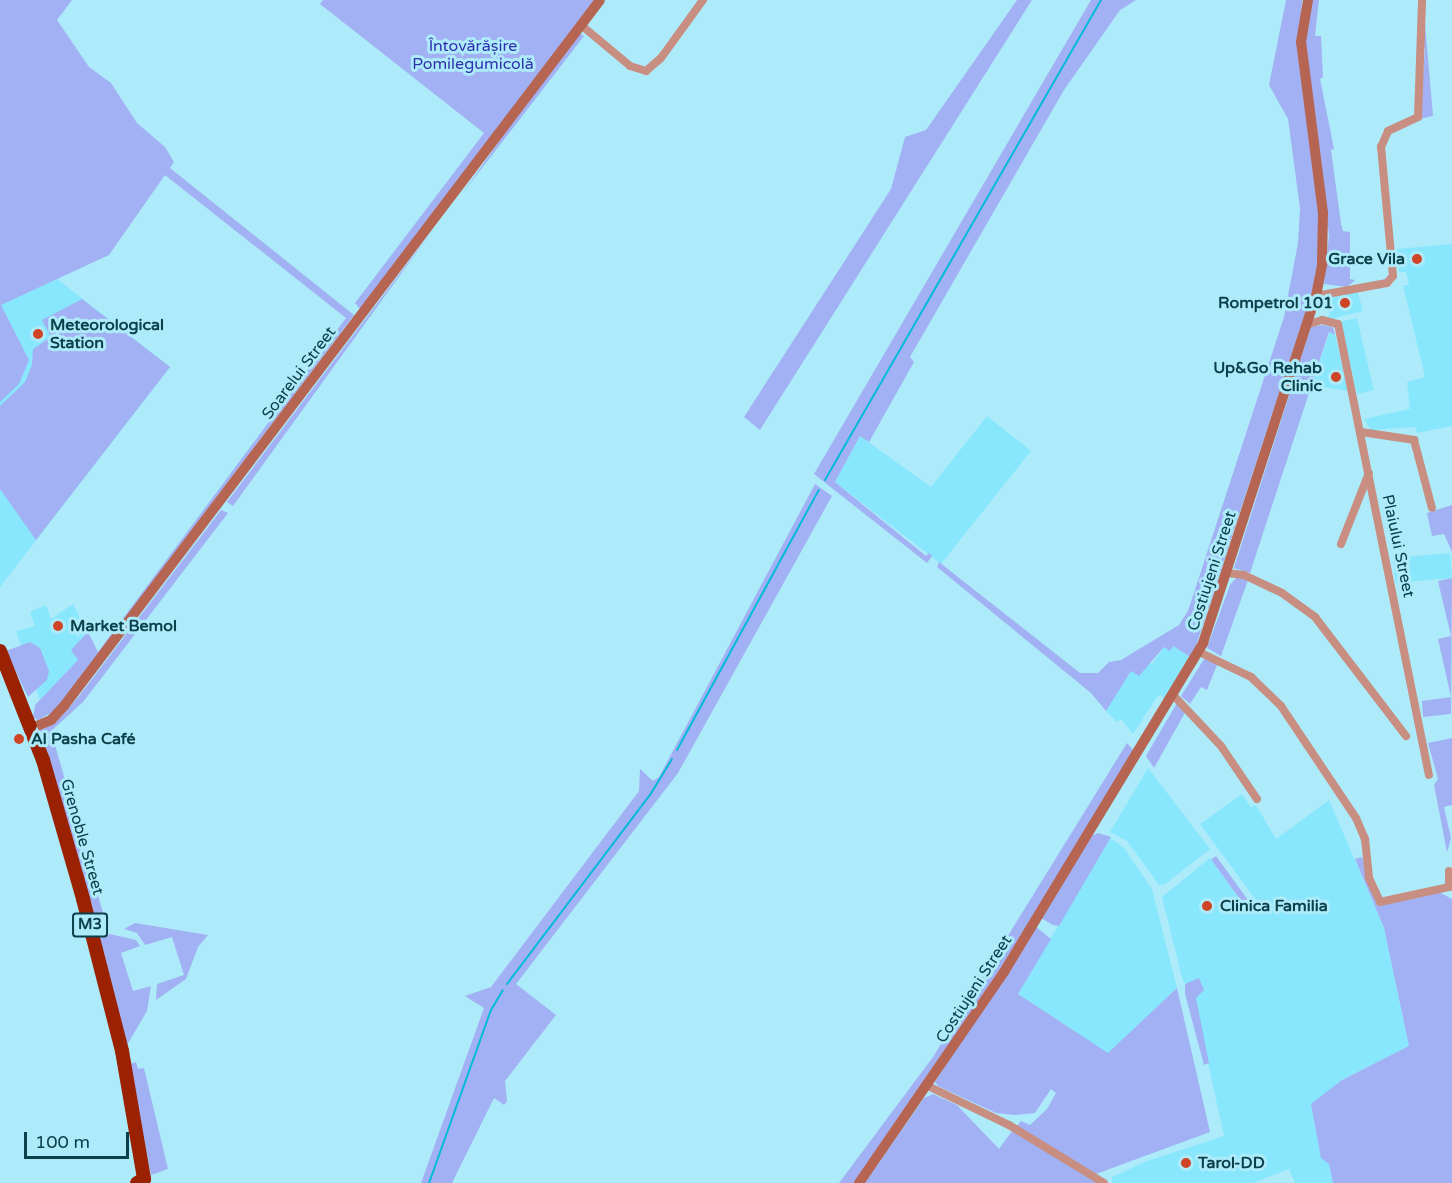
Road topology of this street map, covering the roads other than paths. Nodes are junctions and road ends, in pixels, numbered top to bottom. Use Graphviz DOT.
graph roads {
  1 [pos="600,0"];
  2 [pos="703,0"];
  3 [pos="1308,0"];
  4 [pos="1422,0"];
  5 [pos="581,25"];
  6 [pos="1316,296"];
  7 [pos="1306,325"];
  8 [pos="1361,432"];
  9 [pos="1369,473"];
  10 [pos="1432,508"];
  11 [pos="1341,544"];
  12 [pos="1227,573"];
  13 [pos="0,651"];
  14 [pos="1199,652"];
  15 [pos="1174,696"];
  16 [pos="32,728"];
  17 [pos="1406,736"];
  18 [pos="1429,775"];
  19 [pos="1257,799"];
  20 [pos="1449,871"];
  21 [pos="928,1086"];
  22 [pos="1101,1180"];
  23 [pos="141,1181"];
  24 [pos="859,1183"];
  1 -- 5 [label="street, Soarelui Street"];
  2 -- 5 [label="street"];
  3 -- 6 [label="street, Costiujeni Street"];
  4 -- 6 [label="street"];
  5 -- 16 [label="street, Soarelui Street"];
  6 -- 7 [label="street, Costiujeni Street"];
  7 -- 8 [label="street, Plaiului Street"];
  7 -- 12 [label="street, Costiujeni Street"];
  8 -- 9 [label="street, Plaiului Street"];
  8 -- 10 [label="street"];
  9 -- 11 [label="street"];
  9 -- 18 [label="street, Plaiului Street"];
  12 -- 14 [label="street, Costiujeni Street"];
  12 -- 17 [label="street"];
  13 -- 16 [label="highway, Grenoble Street / M3"];
  14 -- 15 [label="street, Costiujeni Street"];
  14 -- 20 [label="street"];
  15 -- 19 [label="street"];
  15 -- 21 [label="street, Costiujeni Street"];
  16 -- 23 [label="highway, Grenoble Street / M3"];
  21 -- 22 [label="street"];
  21 -- 24 [label="street, Costiujeni Street"];
}
